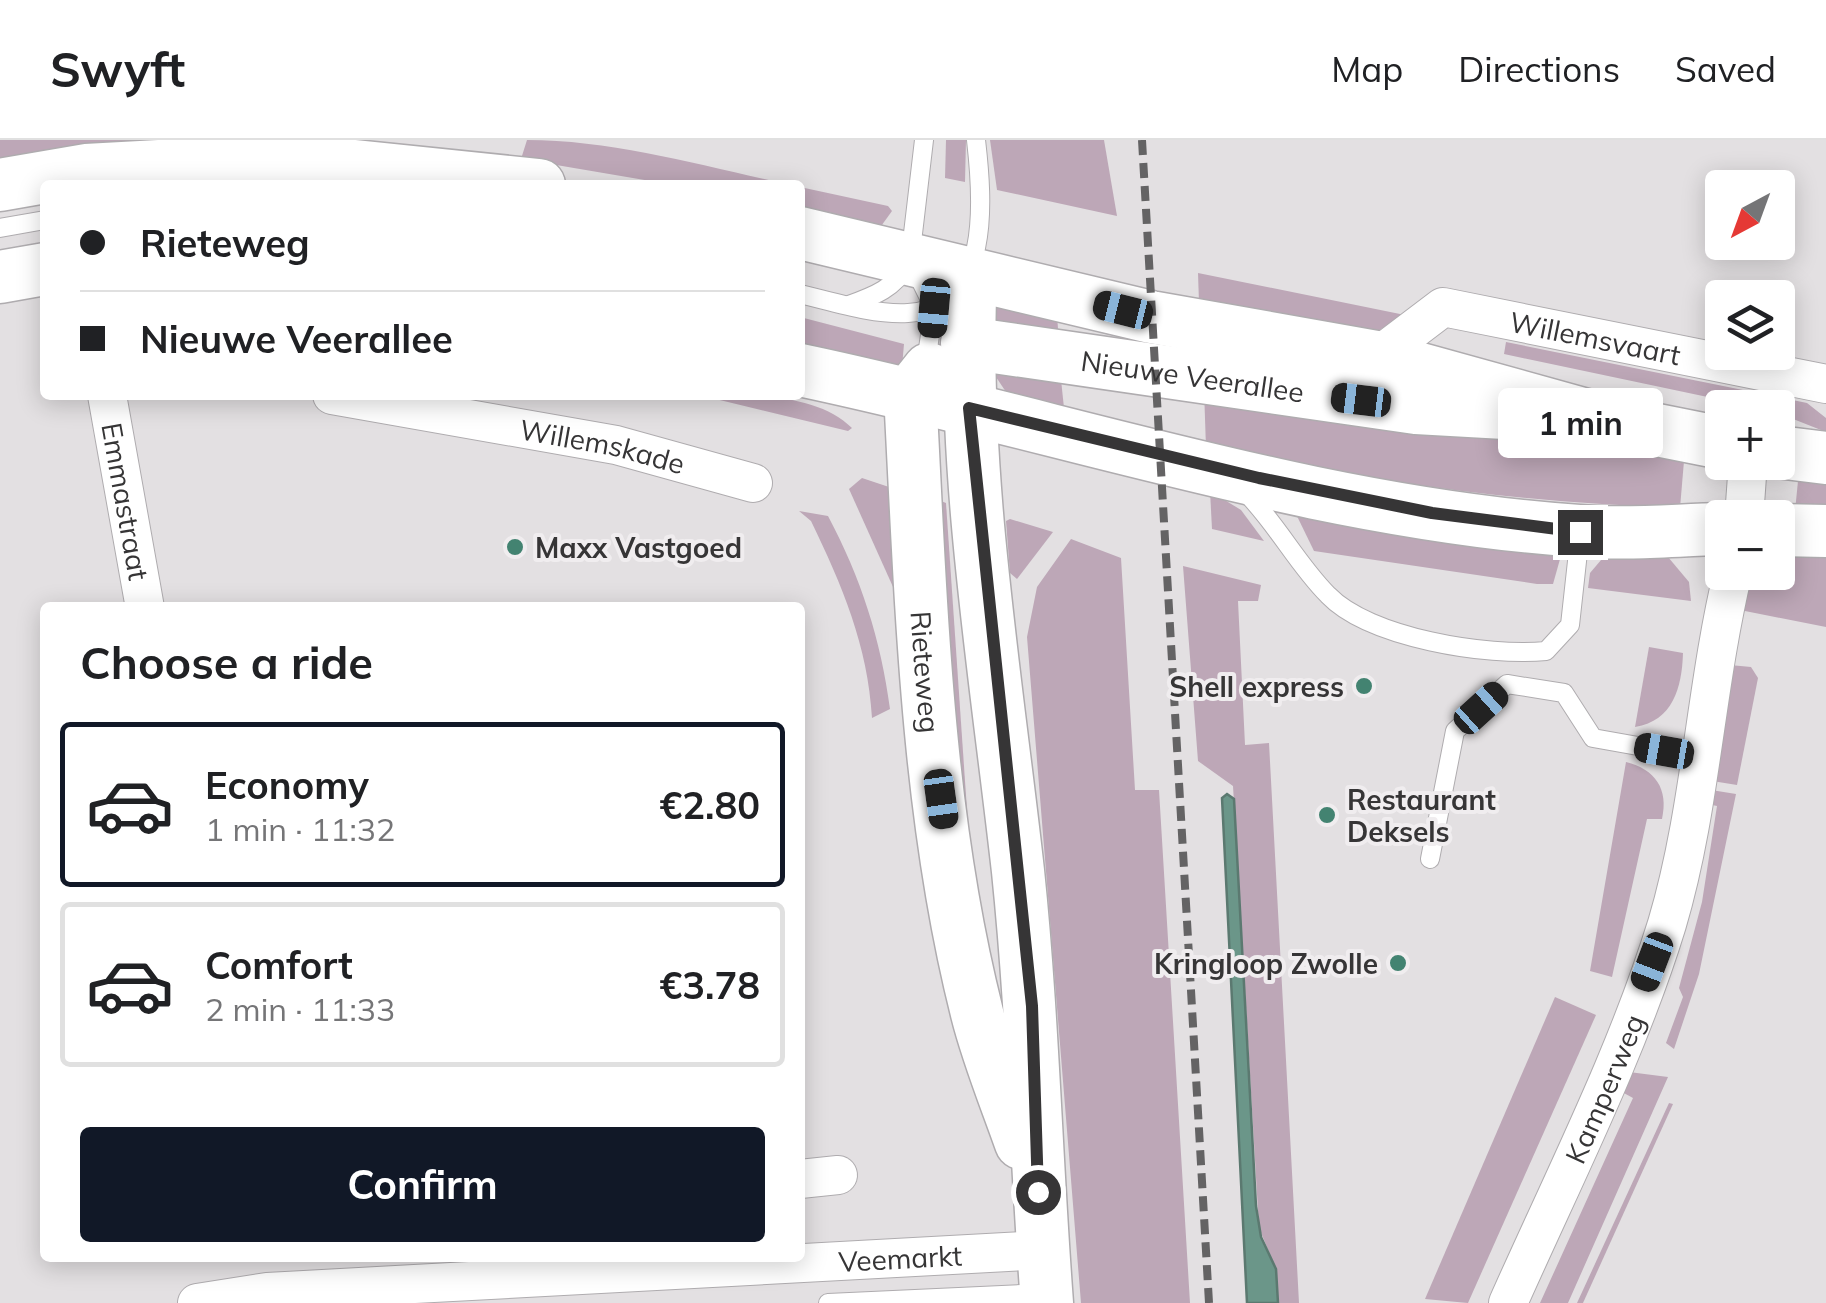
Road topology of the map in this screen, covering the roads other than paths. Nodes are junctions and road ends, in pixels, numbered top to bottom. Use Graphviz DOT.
graph roads {
  1 [pos="924,140"];
  2 [pos="976,140"];
  3 [pos="492,180"];
  4 [pos="0,184"];
  5 [pos="40,221"];
  6 [pos="0,228"];
  7 [pos="805,234"];
  8 [pos="910,260"];
  9 [pos="40,270"];
  10 [pos="0,278"];
  11 [pos="805,295"];
  12 [pos="848,305"];
  13 [pos="957,308"];
  14 [pos="1377,357"];
  15 [pos="805,371"];
  16 [pos="1826,384"];
  17 [pos="910,393"];
  18 [pos="108,400"];
  19 [pos="361,400"];
  20 [pos="969,408"];
  21 [pos="1597,418"];
  22 [pos="1705,440"];
  23 [pos="1795,454"];
  24 [pos="1826,458"];
  25 [pos="1224,472"];
  26 [pos="754,483"];
  27 [pos="1705,530"];
  28 [pos="1795,530"];
  29 [pos="1826,531"];
  30 [pos="1580,532"];
  31 [pos="1730,590"];
  32 [pos="144,602"];
  33 [pos="1512,655"];
  34 [pos="1507,684"];
  35 [pos="1700,757"];
  36 [pos="1430,858"];
  37 [pos="838,1176"];
  38 [pos="805,1178"];
  39 [pos="1038,1192"];
  40 [pos="515,1268"];
  41 [pos="264,1275"];
  42 [pos="1045,1282"];
  43 [pos="197,1303"];
  44 [pos="828,1303"];
  45 [pos="1508,1303"];
  1 -- 8 [label="lane"];
  2 -- 13 [label="lane"];
  3 -- 4 [label="main road"];
  5 -- 6 [label="lane"];
  7 -- 8 [label="main road"];
  8 -- 12 [label="lane"];
  8 -- 13 [label="main road"];
  9 -- 10 [label="main road"];
  11 -- 12 [label="lane"];
  12 -- 13 [label="lane"];
  13 -- 14 [label="main road, Nieuwe Veerallee"];
  13 -- 17 [label="main road"];
  13 -- 20 [label="main road, Rieteweg"];
  13 -- 21 [label="main road, Nieuwe Veerallee"];
  14 -- 16 [label="street, Willemsvaart"];
  14 -- 21 [label="main road, Nieuwe Veerallee"];
  15 -- 17 [label="main road"];
  17 -- 20 [label="main road"];
  17 -- 39 [label="main road, Rieteweg"];
  18 -- 32 [label="street, Emmastraat"];
  19 -- 26 [label="street, Willemskade"];
  20 -- 25 [label="main road"];
  20 -- 39 [label="main road, Rieteweg"];
  21 -- 22 [label="main road, Nieuwe Veerallee"];
  23 -- 24 [label="main road"];
  25 -- 30 [label="main road"];
  25 -- 33 [label="lane"];
  27 -- 30 [label="main road"];
  28 -- 29 [label="main road"];
  30 -- 33 [label="lane"];
  31 -- 35 [label="street, Kamperweg"];
  33 -- 34 [label="lane"];
  34 -- 35 [label="lane"];
  34 -- 36 [label="lane"];
  35 -- 45 [label="street, Kamperweg"];
  37 -- 38 [label="street"];
  39 -- 42 [label="main road, Rieteweg"];
  40 -- 41 [label="street, Veemarkt"];
  40 -- 42 [label="street, Veemarkt"];
  41 -- 43 [label="street, Veemarkt"];
  42 -- 44 [label="lane"];
}
